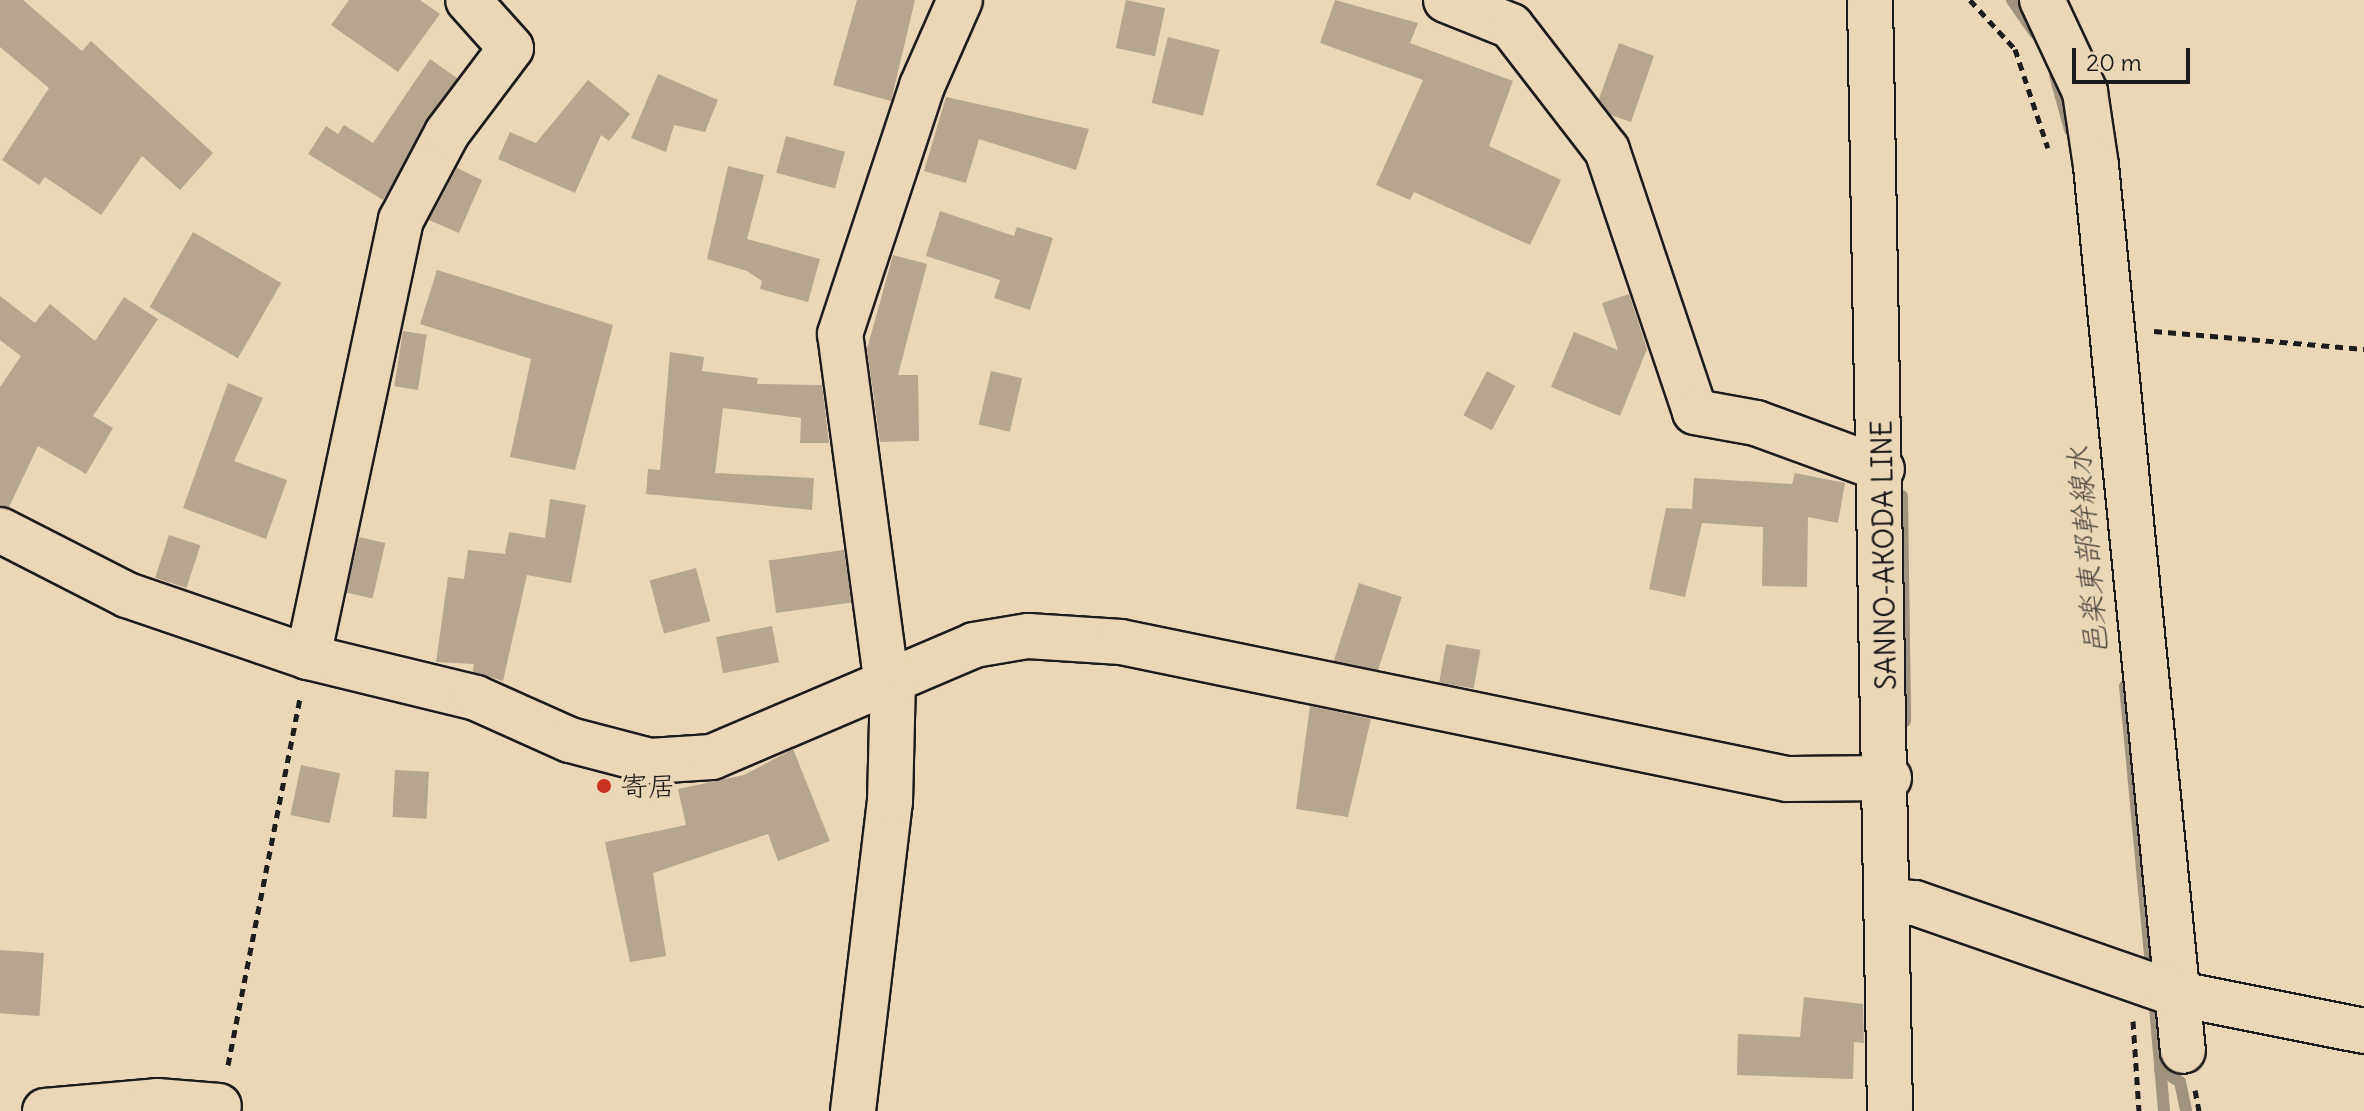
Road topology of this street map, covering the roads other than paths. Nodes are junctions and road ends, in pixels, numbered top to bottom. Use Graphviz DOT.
graph roads {
  1 [pos="468,0"];
  2 [pos="960,0"];
  3 [pos="1446,0"];
  4 [pos="1870,0"];
  5 [pos="2042,0"];
  6 [pos="1882,469"];
  7 [pos="0,530"];
  8 [pos="308,657"];
  9 [pos="893,682"];
  10 [pos="1889,778"];
  11 [pos="1890,901"];
  12 [pos="2160,988"];
  13 [pos="2364,1031"];
  14 [pos="2183,1051"];
  15 [pos="219,1106"];
  16 [pos="45,1111"];
  17 [pos="853,1111"];
  18 [pos="1890,1111"];
  1 -- 8 [label="street"];
  2 -- 9 [label="street"];
  3 -- 6 [label="street"];
  4 -- 6 [label="street, SANNO-AKODA LINE"];
  5 -- 12 [label="street"];
  6 -- 10 [label="street, SANNO-AKODA LINE"];
  7 -- 8 [label="street"];
  8 -- 9 [label="street"];
  9 -- 10 [label="street"];
  9 -- 17 [label="street"];
  10 -- 11 [label="street, SANNO-AKODA LINE"];
  11 -- 12 [label="street"];
  11 -- 18 [label="street, SANNO-AKODA LINE"];
  12 -- 13 [label="street"];
  12 -- 14 [label="street"];
  15 -- 16 [label="street"];
}
